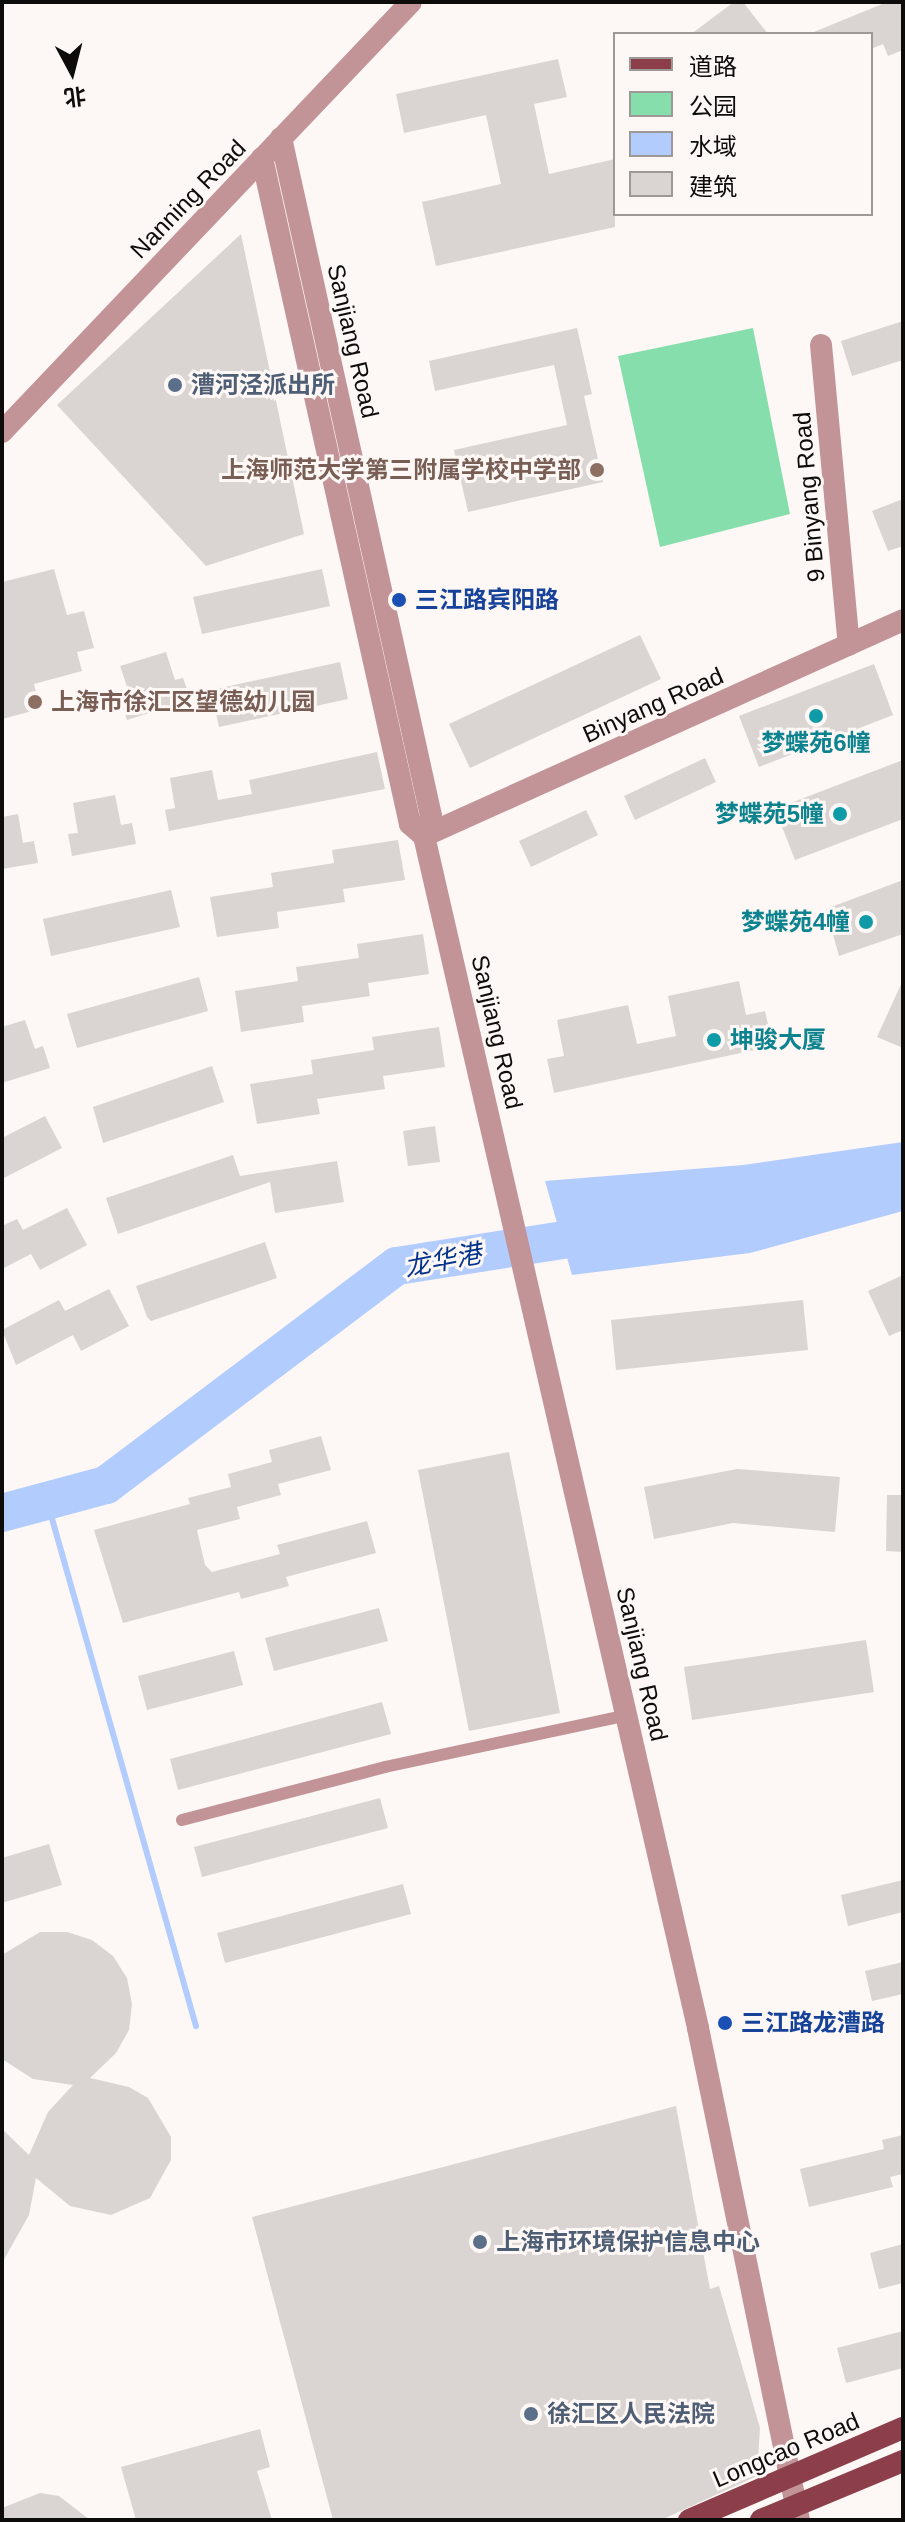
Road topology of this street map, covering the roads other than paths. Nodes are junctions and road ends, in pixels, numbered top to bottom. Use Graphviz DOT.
graph roads {
  1 [pos="411,2"];
  2 [pos="281,138"];
  3 [pos="262,158"];
  4 [pos="821,345"];
  5 [pos="2,432"];
  6 [pos="903,620"];
  7 [pos="849,645"];
  8 [pos="424,836"];
  9 [pos="627,1715"];
  10 [pos="182,1820"];
  11 [pos="903,2428"];
  12 [pos="903,2461"];
  13 [pos="787,2478"];
  14 [pos="797,2513"];
  15 [pos="689,2520"];
  16 [pos="761,2520"];
  1 -- 2 [label="street, Nanning Road"];
  2 -- 3 [label="street, Nanning Road"];
  2 -- 8 [label="street, Sanjiang Road"];
  3 -- 5 [label="street, Nanning Road"];
  3 -- 8 [label="street, Sanjiang Road"];
  4 -- 7 [label="street, 9 Binyang Road"];
  6 -- 7 [label="street, Binyang Road"];
  7 -- 8 [label="street, Binyang Road"];
  8 -- 9 [label="street, Sanjiang Road"];
  9 -- 10 [label="lane"];
  9 -- 13 [label="street, Sanjiang Road"];
  11 -- 13 [label="main road, Longcao Road"];
  12 -- 14 [label="main road"];
  13 -- 14 [label="street, Sanjiang Road"];
  13 -- 15 [label="main road, Longcao Road"];
  14 -- 16 [label="main road"];
}
